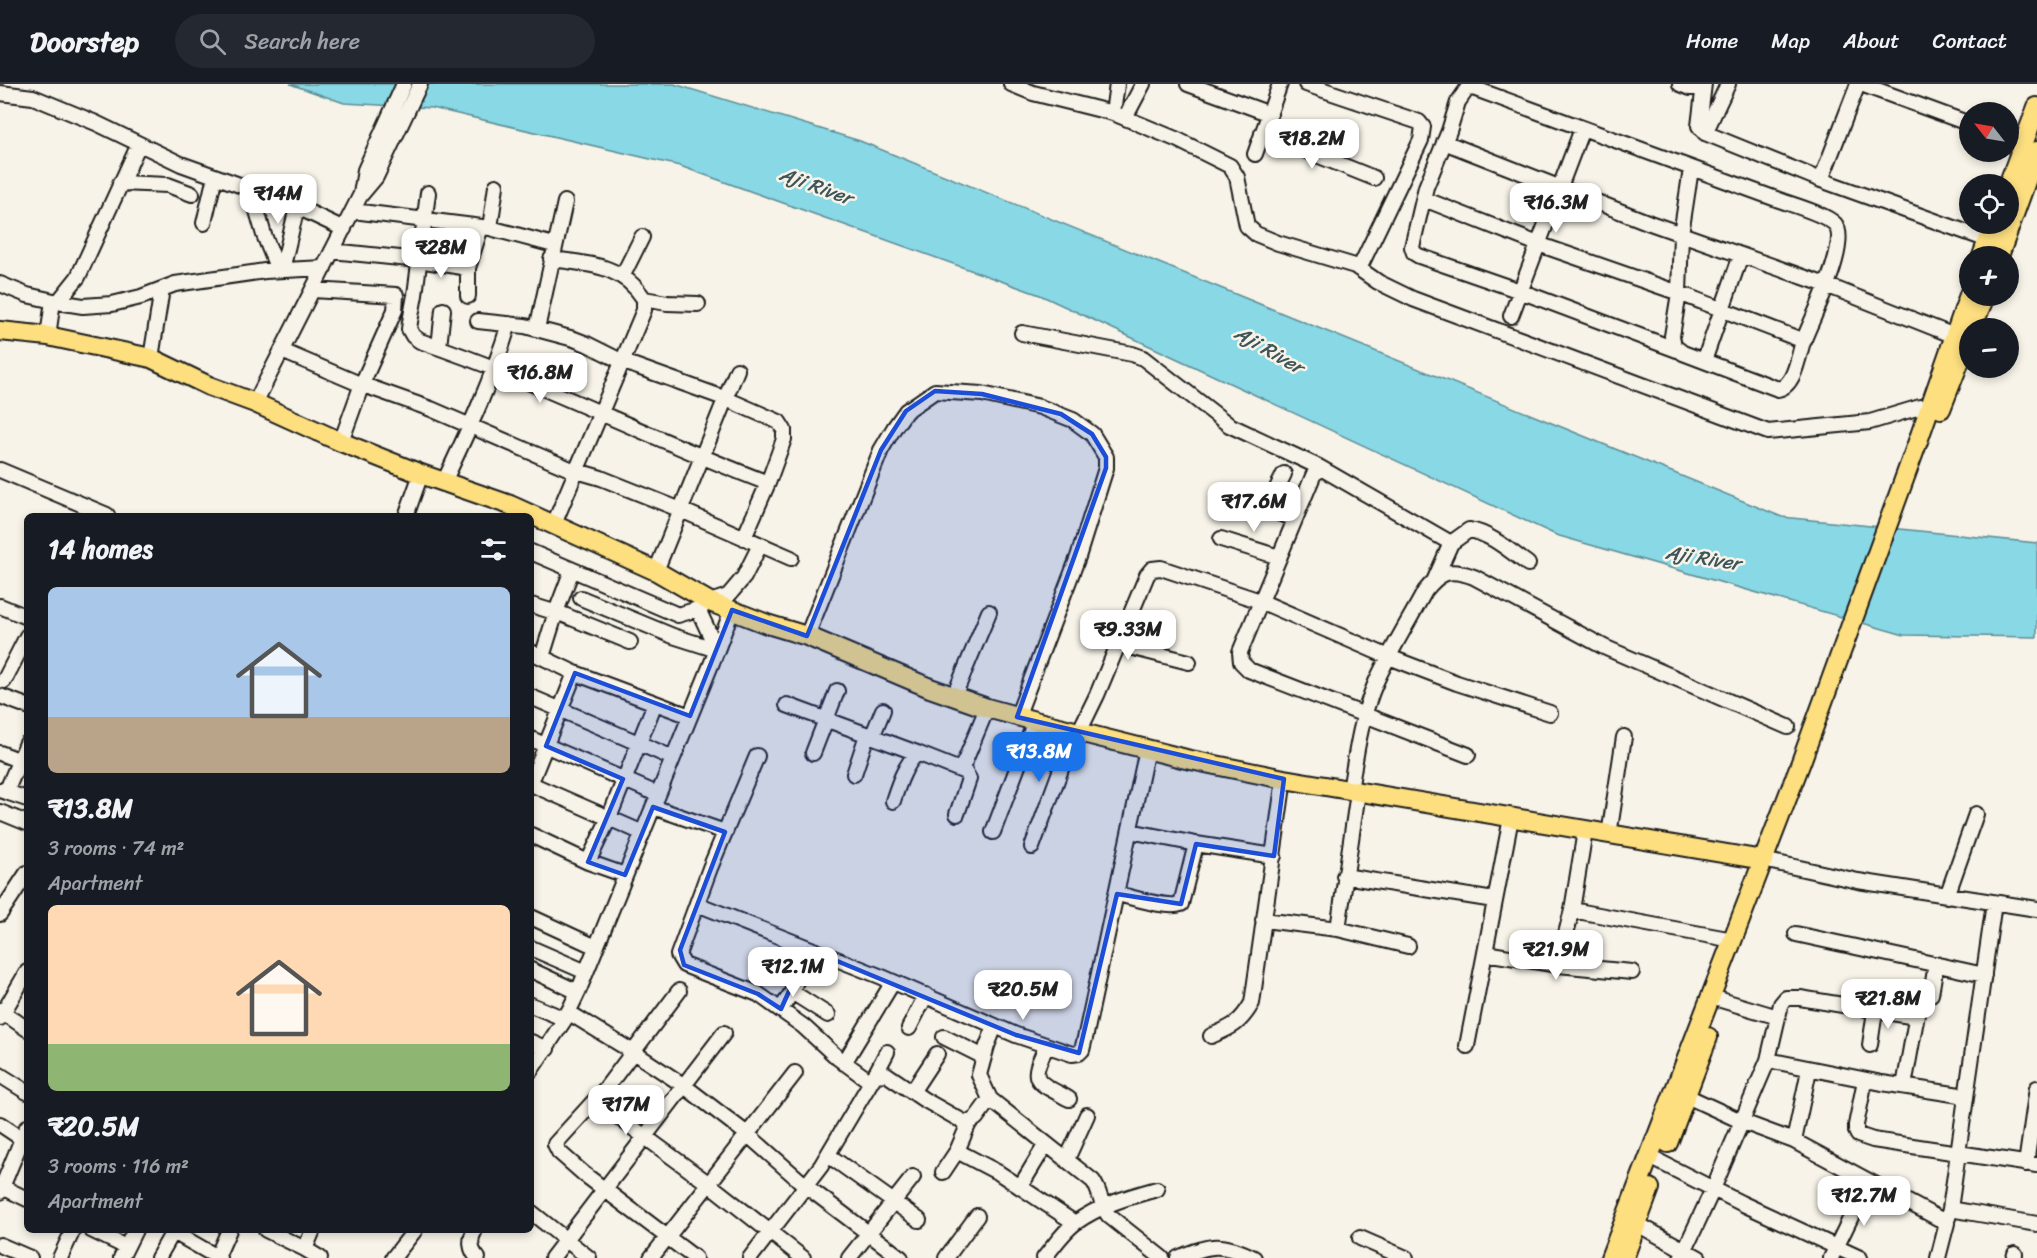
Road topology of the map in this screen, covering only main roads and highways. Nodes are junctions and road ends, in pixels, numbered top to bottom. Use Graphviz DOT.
graph roads {
  1 [pos="2037,107"];
  2 [pos="2023,144"];
  3 [pos="2012,174"];
  4 [pos="2013,174"];
  5 [pos="0,331"];
  6 [pos="1959,352"];
  7 [pos="508,510"];
  8 [pos="534,518"];
  9 [pos="1768,861"];
  10 [pos="1716,998"];
  11 [pos="1631,1221"];
  12 [pos="1610,1258"];
  13 [pos="1624,1258"];
  1 -- 2 [label="main road"];
  2 -- 3 [label="main road"];
  2 -- 4 [label="main road"];
  5 -- 7 [label="main road"];
  6 -- 9 [label="main road"];
  8 -- 9 [label="main road"];
  9 -- 10 [label="main road"];
  9 -- 10 [label="main road"];
  10 -- 11 [label="main road"];
  11 -- 12 [label="main road"];
  11 -- 13 [label="main road"];
}
